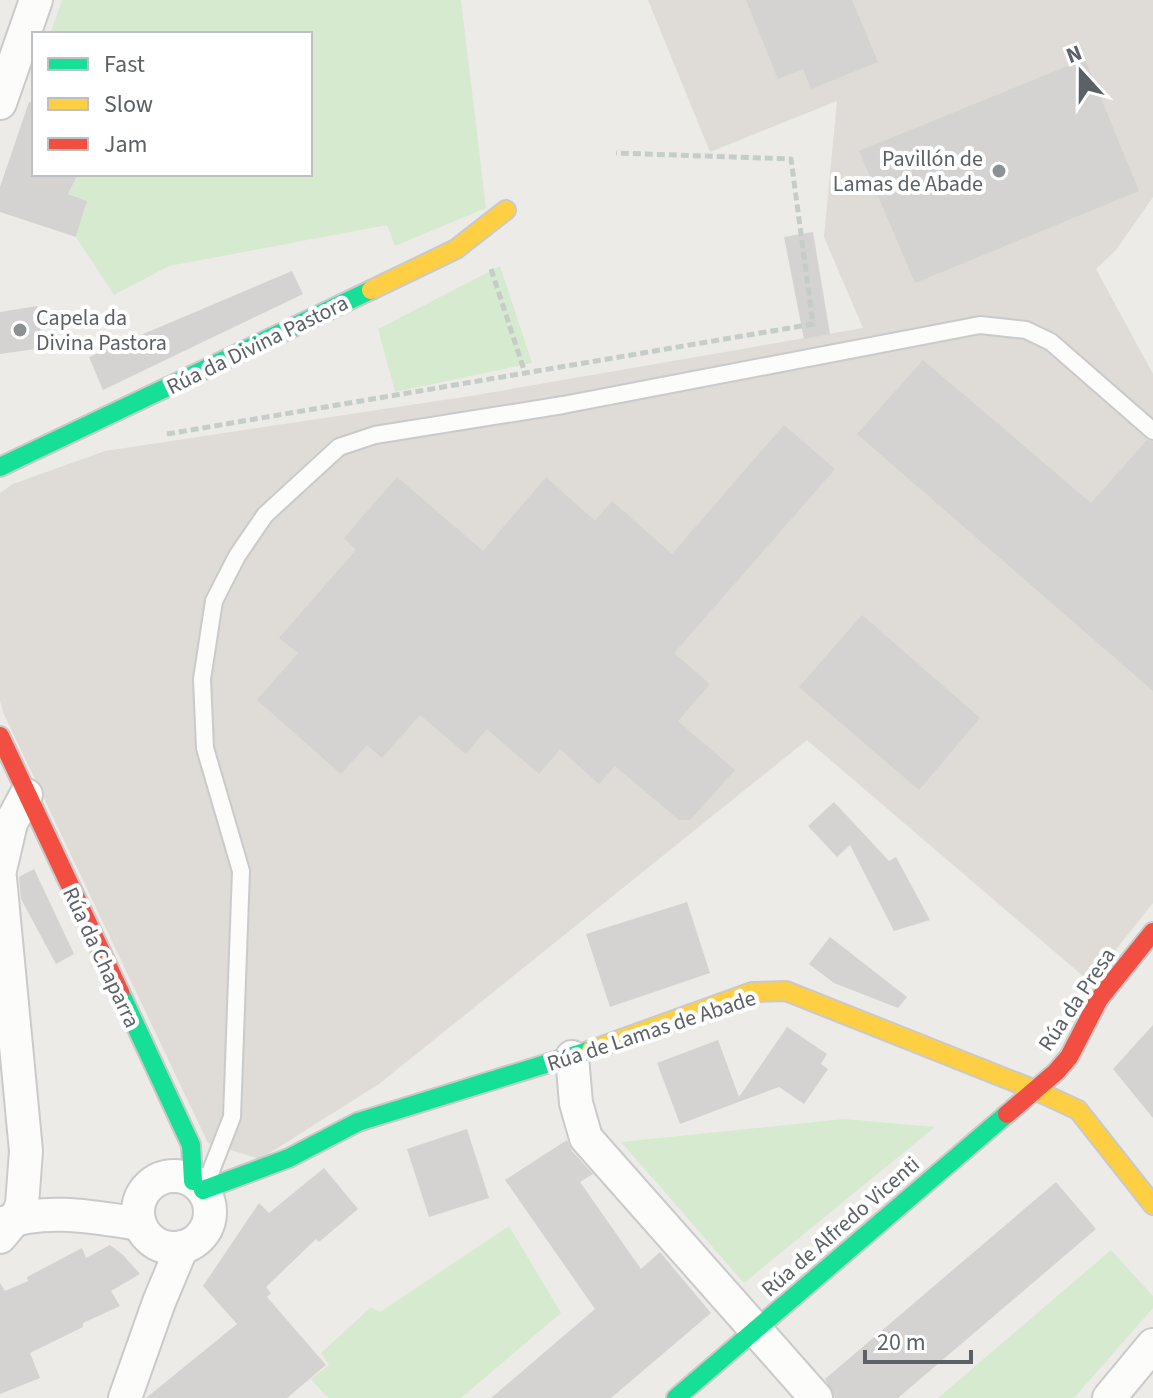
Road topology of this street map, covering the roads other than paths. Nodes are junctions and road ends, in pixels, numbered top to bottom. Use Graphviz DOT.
graph roads {
  1 [pos="36,0"];
  2 [pos="0,103"];
  3 [pos="506,210"];
  4 [pos="1153,431"];
  5 [pos="0,467"];
  6 [pos="0,736"];
  7 [pos="26,795"];
  8 [pos="0,870"];
  9 [pos="0,878"];
  10 [pos="1153,932"];
  11 [pos="572,1057"];
  12 [pos="1035,1090"];
  13 [pos="289,1158"];
  14 [pos="198,1186"];
  15 [pos="143,1192"];
  16 [pos="1153,1205"];
  17 [pos="86,1215"];
  18 [pos="4,1223"];
  19 [pos="207,1225"];
  20 [pos="158,1237"];
  21 [pos="755,1330"];
  22 [pos="1153,1345"];
  23 [pos="125,1398"];
  24 [pos="676,1398"];
  25 [pos="816,1398"];
  26 [pos="1109,1398"];
  1 -- 2 [label="street"];
  3 -- 5 [label="street, Rúa da Divina Pastora"];
  4 -- 14 [label="lane"];
  6 -- 7 [label="street, Rúa da Chaparra"];
  7 -- 8 [label="street"];
  7 -- 14 [label="street, Rúa da Chaparra"];
  9 -- 18 [label="street"];
  10 -- 12 [label="street, Rúa da Presa"];
  11 -- 12 [label="street, Rúa de Lamas de Abade"];
  11 -- 13 [label="street, Rúa de Lamas de Abade"];
  11 -- 21 [label="street"];
  12 -- 16 [label="street, Rúa de Lamas de Abade"];
  12 -- 21 [label="street, Rúa de Alfredo Vicenti"];
  13 -- 14 [label="street, Rúa de Lamas de Abade"];
  13 -- 19 [label="street, Rúa de Lamas de Abade"];
  14 -- 15 [label="street"];
  14 -- 19 [label="street"];
  15 -- 17 [label="street"];
  15 -- 20 [label="street"];
  17 -- 18 [label="street"];
  17 -- 20 [label="street"];
  19 -- 20 [label="street"];
  20 -- 23 [label="street"];
  21 -- 24 [label="street, Rúa de Alfredo Vicenti"];
  21 -- 25 [label="street"];
  22 -- 26 [label="street"];
}
